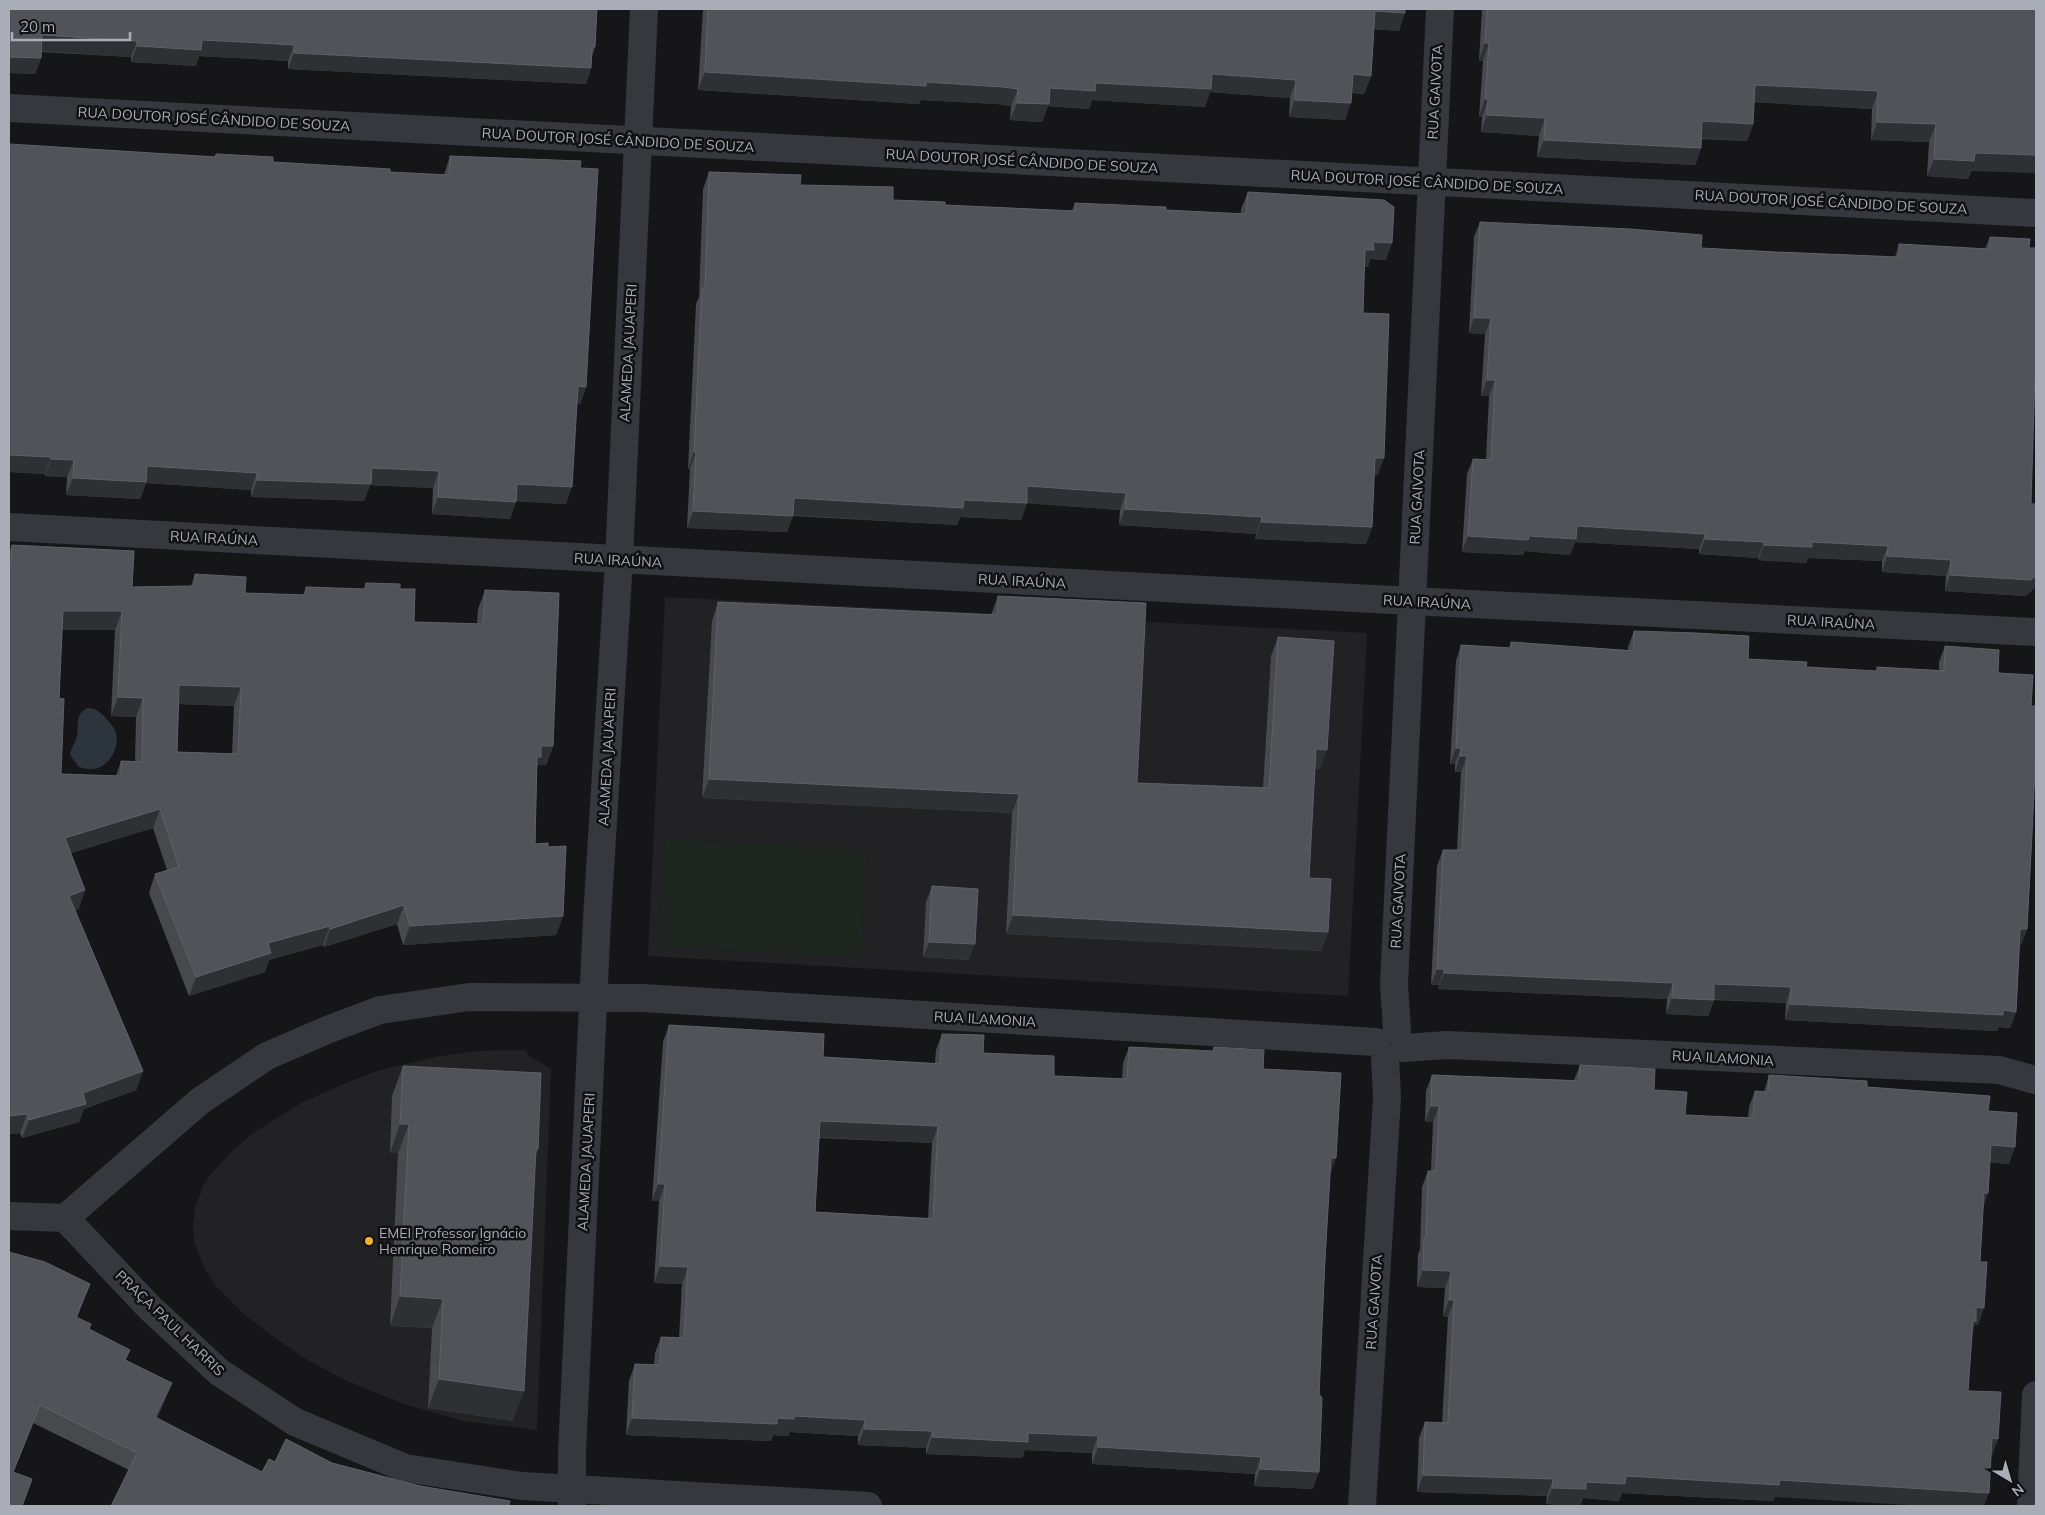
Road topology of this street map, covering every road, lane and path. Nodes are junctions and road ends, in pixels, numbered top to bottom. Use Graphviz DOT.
graph roads {
  1 [pos="644,9"];
  2 [pos="1440,9"];
  3 [pos="9,108"];
  4 [pos="638,141"];
  5 [pos="1431,182"];
  6 [pos="2036,212"];
  7 [pos="9,527"];
  8 [pos="619,560"];
  9 [pos="1412,601"];
  10 [pos="2036,632"];
  11 [pos="593,997"];
  12 [pos="1393,1043"];
  13 [pos="2036,1072"];
  14 [pos="9,1216"];
  15 [pos="64,1218"];
  16 [pos="2036,1395"];
  17 [pos="572,1498"];
  18 [pos="868,1506"];
  19 [pos="1362,1506"];
  20 [pos="2031,1506"];
  1 -- 4 [label="street, ALAMEDA JAUAPERI"];
  2 -- 5 [label="street, RUA GAIVOTA"];
  3 -- 4 [label="street, RUA DOUTOR JOSÉ CÂNDIDO DE SOUZA"];
  4 -- 5 [label="street, RUA DOUTOR JOSÉ CÂNDIDO DE SOUZA"];
  4 -- 8 [label="street, ALAMEDA JAUAPERI"];
  5 -- 6 [label="street, RUA DOUTOR JOSÉ CÂNDIDO DE SOUZA"];
  5 -- 9 [label="street, RUA GAIVOTA"];
  7 -- 8 [label="street, RUA IRAÚNA"];
  8 -- 9 [label="street, RUA IRAÚNA"];
  8 -- 11 [label="street, ALAMEDA JAUAPERI"];
  9 -- 10 [label="street, RUA IRAÚNA"];
  9 -- 12 [label="street, RUA GAIVOTA"];
  11 -- 12 [label="street, RUA ILAMONIA"];
  11 -- 15 [label="street"];
  11 -- 17 [label="street, ALAMEDA JAUAPERI"];
  12 -- 13 [label="street, RUA ILAMONIA"];
  12 -- 19 [label="street, RUA GAIVOTA"];
  14 -- 15 [label="street"];
  15 -- 17 [label="street, PRAÇA PAUL HARRIS"];
  16 -- 20 [label="street"];
  17 -- 18 [label="street, PRAÇA PAUL HARRIS"];
}
